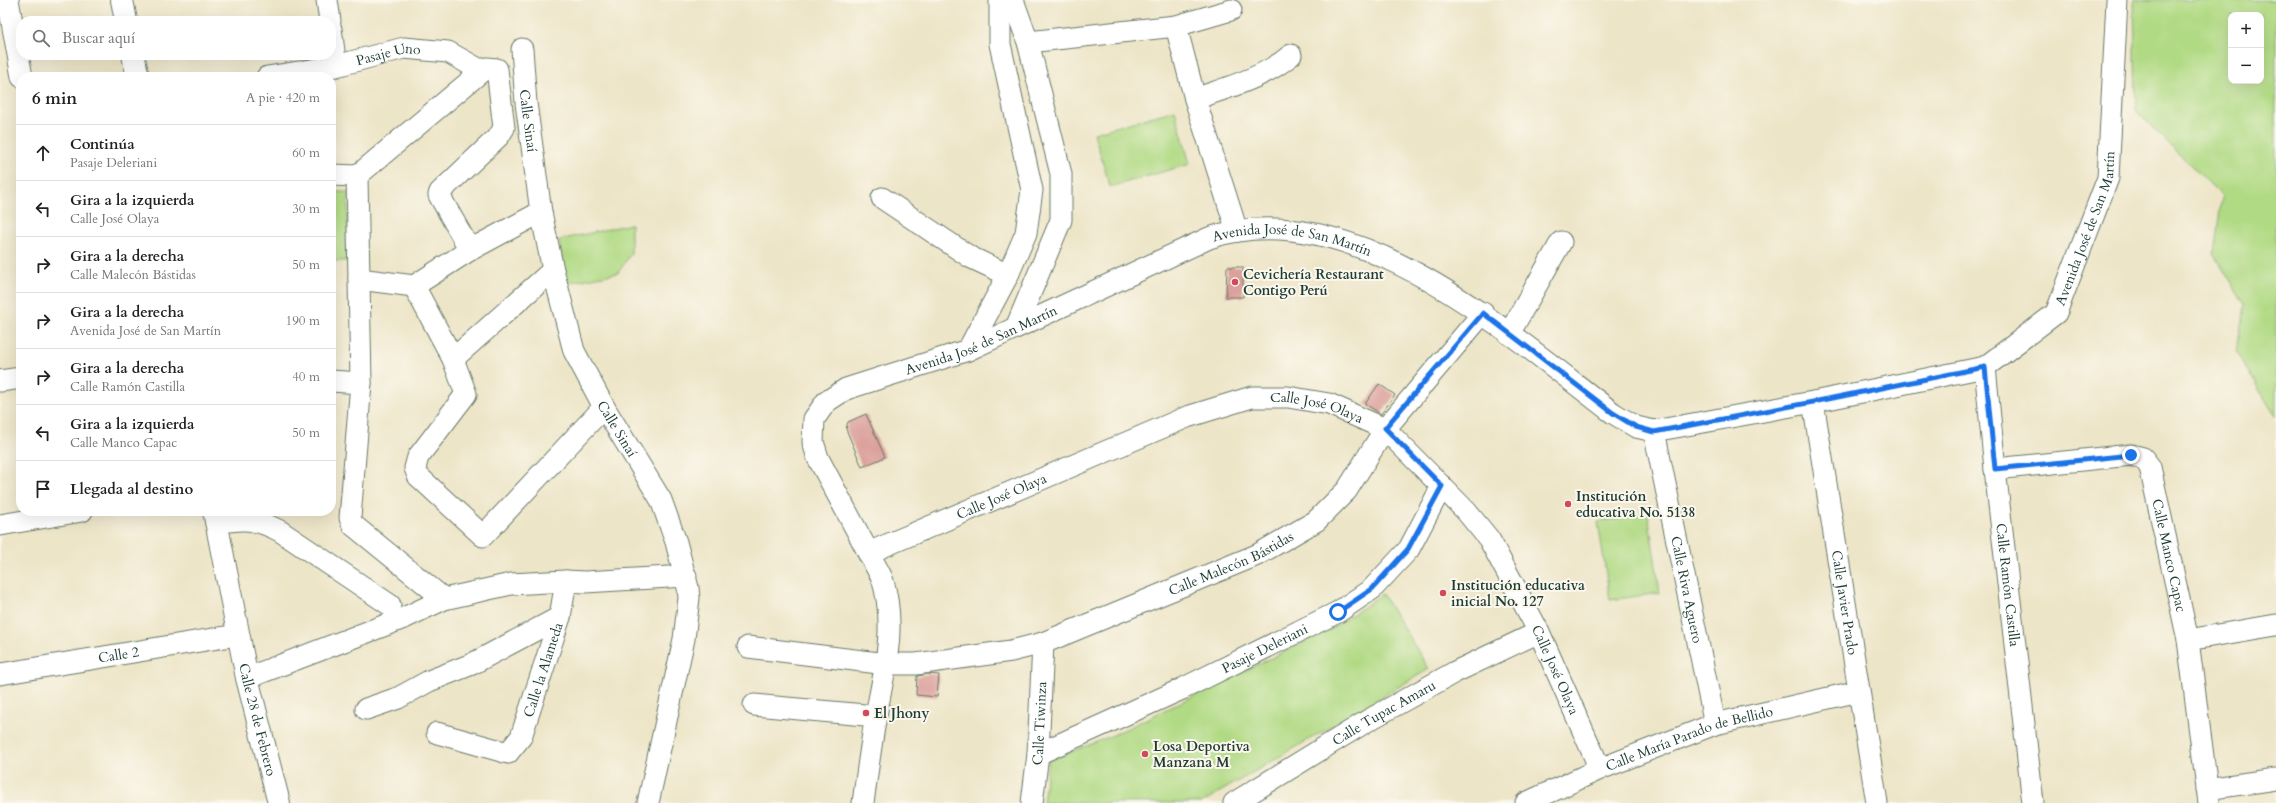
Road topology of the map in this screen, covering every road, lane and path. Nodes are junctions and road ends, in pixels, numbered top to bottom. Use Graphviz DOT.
graph roads {
  1 [pos="8,0"];
  2 [pos="122,0"];
  3 [pos="327,0"];
  4 [pos="1000,0"];
  5 [pos="1013,0"];
  6 [pos="2117,0"];
  7 [pos="1231,10"];
  8 [pos="125,16"];
  9 [pos="329,16"];
  10 [pos="1176,26"];
  11 [pos="1028,42"];
  12 [pos="16,44"];
  13 [pos="522,49"];
  14 [pos="1291,55"];
  15 [pos="19,60"];
  16 [pos="134,60"];
  17 [pos="335,60"];
  18 [pos="336,66"];
  19 [pos="482,71"];
  20 [pos="21,72"];
  21 [pos="137,72"];
  22 [pos="298,72"];
  23 [pos="1195,99"];
  24 [pos="336,175"];
  25 [pos="357,176"];
  26 [pos="882,198"];
  27 [pos="541,212"];
  28 [pos="1237,231"];
  29 [pos="1562,242"];
  30 [pos="470,250"];
  31 [pos="553,270"];
  32 [pos="1008,275"];
  33 [pos="359,279"];
  34 [pos="414,286"];
  35 [pos="1483,313"];
  36 [pos="1017,326"];
  37 [pos="1509,334"];
  38 [pos="968,350"];
  39 [pos="453,359"];
  40 [pos="1985,367"];
  41 [pos="16,379"];
  42 [pos="0,381"];
  43 [pos="336,381"];
  44 [pos="361,383"];
  45 [pos="1813,402"];
  46 [pos="604,407"];
  47 [pos="1385,428"];
  48 [pos="1654,432"];
  49 [pos="1995,469"];
  50 [pos="1442,486"];
  51 [pos="53,516"];
  52 [pos="233,516"];
  53 [pos="253,516"];
  54 [pos="215,517"];
  55 [pos="0,525"];
  56 [pos="868,553"];
  57 [pos="686,576"];
  58 [pos="566,581"];
  59 [pos="444,599"];
  60 [pos="390,605"];
  61 [pos="560,617"];
  62 [pos="2276,625"];
  63 [pos="1539,632"];
  64 [pos="237,635"];
  65 [pos="2188,640"];
  66 [pos="1043,643"];
  67 [pos="748,647"];
  68 [pos="887,664"];
  69 [pos="0,674"];
  70 [pos="247,678"];
  71 [pos="1859,691"];
  72 [pos="754,706"];
  73 [pos="366,709"];
  74 [pos="876,716"];
  75 [pos="1715,724"];
  76 [pos="437,734"];
  77 [pos="1038,754"];
  78 [pos="1600,769"];
  79 [pos="2276,779"];
  80 [pos="2208,796"];
  81 [pos="279,803"];
  82 [pos="648,803"];
  83 [pos="863,803"];
  84 [pos="1032,803"];
  85 [pos="1234,803"];
  86 [pos="1526,803"];
  87 [pos="1877,803"];
  88 [pos="2033,803"];
  1 -- 12 [label="street"];
  2 -- 8 [label="street"];
  3 -- 9 [label="street"];
  4 -- 32 [label="street"];
  5 -- 11 [label="street"];
  6 -- 40 [label="street, Avenida José de San Martín"];
  7 -- 10 [label="street"];
  10 -- 11 [label="street"];
  10 -- 23 [label="street"];
  11 -- 36 [label="street"];
  13 -- 27 [label="street, Calle Sinaí"];
  14 -- 23 [label="street"];
  15 -- 20 [label="street"];
  16 -- 21 [label="street"];
  17 -- 18 [label="street"];
  18 -- 19 [label="street, Pasaje Uno"];
  18 -- 22 [label="street, Pasaje Uno"];
  19 -- 25 [label="street"];
  19 -- 30 [label="street, Pasaje Uno"];
  23 -- 28 [label="street"];
  24 -- 25 [label="street"];
  25 -- 33 [label="street"];
  26 -- 32 [label="street"];
  27 -- 30 [label="street"];
  27 -- 31 [label="street, Calle Sinaí"];
  28 -- 35 [label="street, Avenida José de San Martín"];
  28 -- 36 [label="street, Avenida José de San Martín"];
  29 -- 37 [label="street"];
  30 -- 34 [label="street"];
  31 -- 39 [label="street"];
  31 -- 46 [label="street, Calle Sinaí"];
  32 -- 38 [label="street"];
  33 -- 34 [label="street"];
  33 -- 44 [label="street"];
  34 -- 39 [label="street"];
  35 -- 37 [label="street, Avenida José de San Martín"];
  35 -- 47 [label="street, Calle Malecón Bástidas"];
  36 -- 38 [label="street, Avenida José de San Martín"];
  37 -- 48 [label="street, Avenida José de San Martín"];
  38 -- 56 [label="street, Avenida José de San Martín"];
  39 -- 46 [label="street"];
  40 -- 45 [label="street, Avenida José de San Martín"];
  40 -- 49 [label="street, Calle Ramón Castilla"];
  41 -- 42 [label="street"];
  43 -- 44 [label="street"];
  44 -- 59 [label="street"];
  45 -- 48 [label="street, Avenida José de San Martín"];
  45 -- 71 [label="street, Calle Javier Prado"];
  46 -- 57 [label="street, Calle Sinaí"];
  47 -- 50 [label="street, Calle José Olaya"];
  47 -- 56 [label="street, Calle José Olaya"];
  47 -- 66 [label="street, Calle Malecón Bástidas"];
  48 -- 75 [label="street, Calle Riva Aguero"];
  49 -- 65 [label="street, Calle Manco Capac"];
  49 -- 88 [label="street, Calle Ramón Castilla"];
  50 -- 63 [label="street, Calle José Olaya"];
  50 -- 77 [label="street, Pasaje Deleriani"];
  51 -- 55 [label="street"];
  52 -- 54 [label="street"];
  53 -- 60 [label="street"];
  54 -- 64 [label="street, Calle 28 de Febrero"];
  56 -- 68 [label="street, Avenida José de San Martín"];
  57 -- 58 [label="street"];
  57 -- 82 [label="street, Calle Sinaí"];
  58 -- 59 [label="street"];
  58 -- 61 [label="street, Calle la Alameda"];
  59 -- 70 [label="street"];
  61 -- 73 [label="street"];
  61 -- 76 [label="street, Calle la Alameda"];
  62 -- 65 [label="street"];
  63 -- 78 [label="street, Calle José Olaya"];
  63 -- 85 [label="street, Calle Tupac Amaru"];
  64 -- 69 [label="street, Calle 2"];
  64 -- 70 [label="street, Calle 28 de Febrero"];
  65 -- 80 [label="street, Calle Manco Capac"];
  66 -- 68 [label="street, Calle Malecón Bástidas"];
  66 -- 77 [label="street, Calle Tiwinza"];
  67 -- 68 [label="street, Calle Malecón Bástidas"];
  68 -- 74 [label="street, Avenida José de San Martín"];
  70 -- 81 [label="street, Calle 28 de Febrero"];
  71 -- 75 [label="street, Calle María Parado de Bellido"];
  71 -- 87 [label="street, Calle Javier Prado"];
  72 -- 74 [label="street"];
  74 -- 83 [label="street, Avenida José de San Martín"];
  75 -- 78 [label="street, Calle María Parado de Bellido"];
  77 -- 84 [label="street, Calle Tiwinza"];
  78 -- 86 [label="street, Calle María Parado de Bellido"];
  79 -- 80 [label="street"];
}
